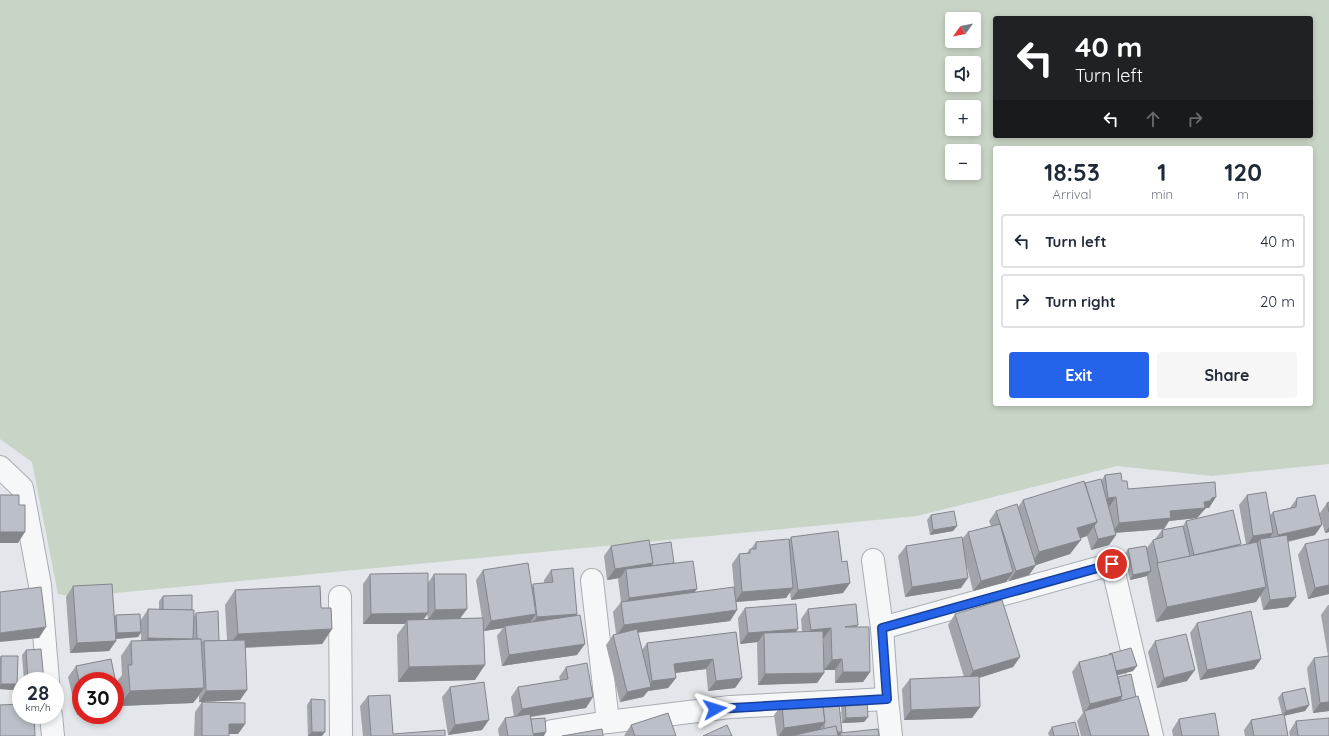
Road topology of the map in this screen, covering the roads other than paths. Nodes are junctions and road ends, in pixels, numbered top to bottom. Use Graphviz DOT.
graph roads {
  1 [pos="0,467"];
  2 [pos="873,560"];
  3 [pos="592,580"];
  4 [pos="340,597"];
  5 [pos="882,628"];
  6 [pos="47,672"];
  7 [pos="887,699"];
  8 [pos="608,722"];
  9 [pos="52,724"];
  10 [pos="552,731"];
  11 [pos="53,736"];
  12 [pos="341,736"];
  13 [pos="891,736"];
  14 [pos="1152,736"];
  1 -- 6 [label="street"];
  2 -- 5 [label="street"];
  3 -- 8 [label="street"];
  4 -- 12 [label="street"];
  5 -- 7 [label="street"];
  5 -- 14 [label="street"];
  7 -- 8 [label="street"];
  7 -- 13 [label="street"];
  8 -- 10 [label="street"];
  9 -- 11 [label="street"];
}
